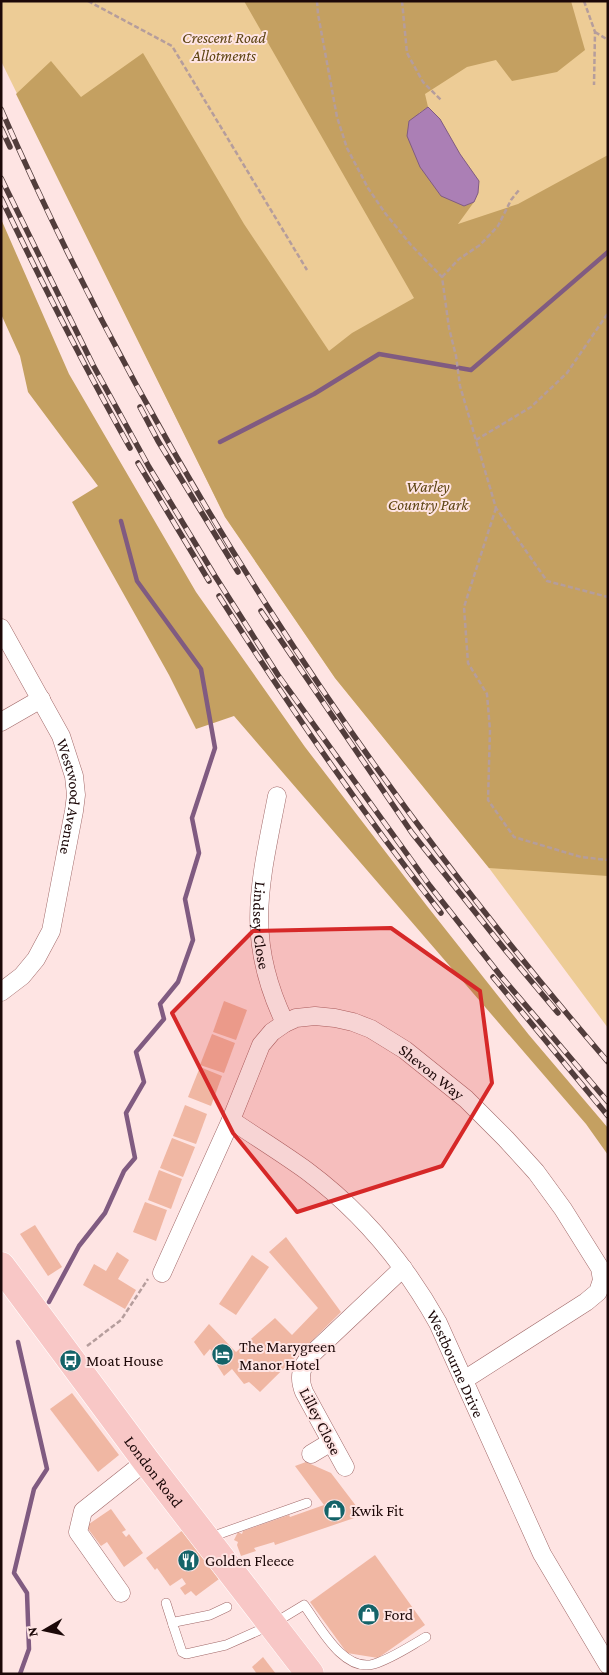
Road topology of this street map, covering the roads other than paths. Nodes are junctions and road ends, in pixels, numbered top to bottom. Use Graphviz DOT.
graph roads {
  1 [pos="1,628"];
  2 [pos="41,699"];
  3 [pos="1,722"];
  4 [pos="277,796"];
  5 [pos="1,992"];
  6 [pos="285,1023"];
  7 [pos="231,1120"];
  8 [pos="1,1266"];
  9 [pos="403,1268"];
  10 [pos="162,1272"];
  11 [pos="464,1380"];
  12 [pos="331,1442"];
  13 [pos="311,1454"];
  14 [pos="146,1462"];
  15 [pos="345,1467"];
  16 [pos="307,1503"];
  17 [pos="206,1539"];
  18 [pos="121,1593"];
  19 [pos="166,1603"];
  20 [pos="227,1607"];
  21 [pos="173,1625"];
  22 [pos="271,1625"];
  23 [pos="426,1637"];
  24 [pos="608,1665"];
  25 [pos="310,1674"];
  1 -- 2 [label="street, Westwood Avenue"];
  2 -- 3 [label="street"];
  2 -- 5 [label="street, Westwood Avenue"];
  4 -- 6 [label="street, Lindsey Close"];
  6 -- 7 [label="street, Shevon Way"];
  6 -- 11 [label="street, Shevon Way"];
  7 -- 9 [label="street, Westbourne Drive"];
  7 -- 10 [label="street, Shevon Way"];
  8 -- 14 [label="main road, London Road"];
  9 -- 11 [label="street, Westbourne Drive"];
  9 -- 12 [label="street, Lilley Close"];
  11 -- 24 [label="street, Westbourne Drive"];
  12 -- 13 [label="street"];
  12 -- 15 [label="street, Lilley Close"];
  14 -- 17 [label="main road, London Road"];
  14 -- 18 [label="street"];
  16 -- 17 [label="lane"];
  17 -- 22 [label="main road, London Road"];
  19 -- 21 [label="lane"];
  20 -- 21 [label="lane"];
  21 -- 22 [label="lane"];
  22 -- 23 [label="lane"];
  22 -- 25 [label="main road, London Road"];
}
